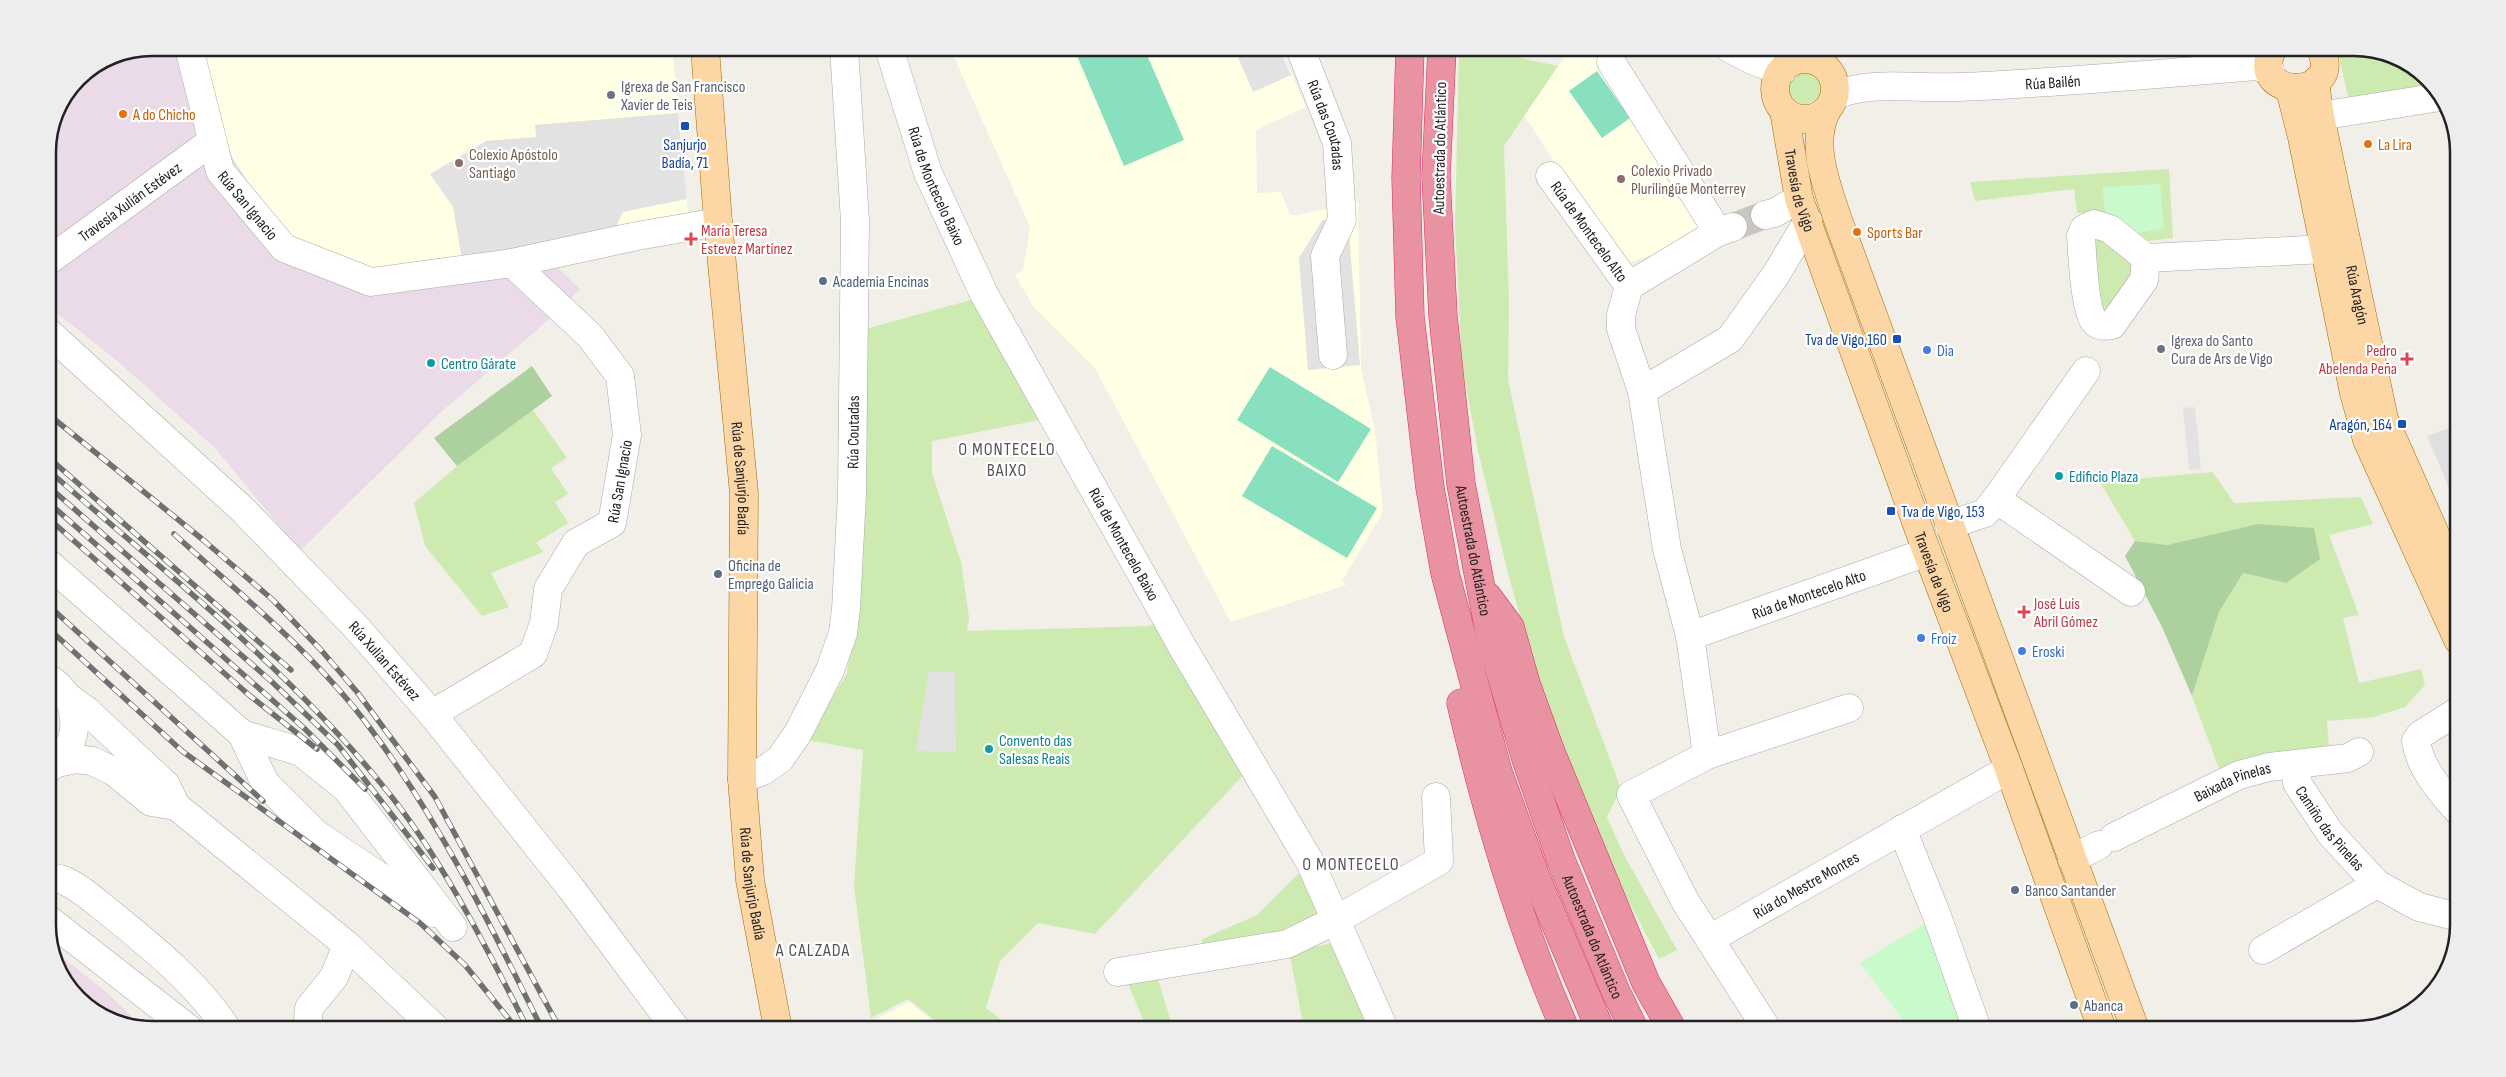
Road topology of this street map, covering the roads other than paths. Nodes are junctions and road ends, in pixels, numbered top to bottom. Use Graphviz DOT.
graph roads {
  1 [pos="191,56"];
  2 [pos="706,56"];
  3 [pos="845,56"];
  4 [pos="891,56"];
  5 [pos="1303,56"];
  6 [pos="1410,56"];
  7 [pos="1442,56"];
  8 [pos="1744,56"];
  9 [pos="2322,56"];
  10 [pos="1789,61"];
  11 [pos="1611,62"];
  12 [pos="2276,69"];
  13 [pos="2317,80"];
  14 [pos="1830,81"];
  15 [pos="2433,98"];
  16 [pos="1784,111"];
  17 [pos="2320,116"];
  18 [pos="211,142"];
  19 [pos="1550,176"];
  20 [pos="1804,210"];
  21 [pos="1764,215"];
  22 [pos="718,222"];
  23 [pos="2326,249"];
  24 [pos="56,255"];
  25 [pos="2146,258"];
  26 [pos="512,263"];
  27 [pos="1629,286"];
  28 [pos="56,339"];
  29 [pos="1333,354"];
  30 [pos="2086,371"];
  31 [pos="1642,391"];
  32 [pos="1996,499"];
  33 [pos="1949,525"];
  34 [pos="1927,552"];
  35 [pos="2450,567"];
  36 [pos="56,570"];
  37 [pos="1445,573"];
  38 [pos="1481,587"];
  39 [pos="2130,592"];
  40 [pos="2450,622"];
  41 [pos="1690,636"];
  42 [pos="56,685"];
  43 [pos="56,686"];
  44 [pos="1849,708"];
  45 [pos="432,714"];
  46 [pos="2450,716"];
  47 [pos="242,734"];
  48 [pos="2359,752"];
  49 [pos="1706,755"];
  50 [pos="56,762"];
  51 [pos="56,765"];
  52 [pos="2296,765"];
  53 [pos="2009,769"];
  54 [pos="742,779"];
  55 [pos="1436,797"];
  56 [pos="2450,802"];
  57 [pos="176,806"];
  58 [pos="1902,829"];
  59 [pos="2072,860"];
  60 [pos="56,879"];
  61 [pos="2377,884"];
  62 [pos="56,888"];
  63 [pos="2450,915"];
  64 [pos="1336,920"];
  65 [pos="56,925"];
  66 [pos="57,939"];
  67 [pos="1710,939"];
  68 [pos="347,945"];
  69 [pos="2263,950"];
  70 [pos="1118,972"];
  71 [pos="162,1021"];
  72 [pos="178,1021"];
  73 [pos="212,1021"];
  74 [pos="221,1021"];
  75 [pos="313,1021"];
  76 [pos="427,1021"];
  77 [pos="669,1021"];
  78 [pos="776,1021"];
  79 [pos="1380,1021"];
  80 [pos="1562,1021"];
  81 [pos="1596,1021"];
  82 [pos="1630,1021"];
  83 [pos="1667,1021"];
  84 [pos="1761,1021"];
  85 [pos="1974,1021"];
  86 [pos="2099,1021"];
  87 [pos="2132,1021"];
  1 -- 18 [label="street, Rúa San Ignacio"];
  2 -- 22 [label="main road, Rúa de Sanjurjo Badía"];
  3 -- 54 [label="street, Rúa Coutadas"];
  4 -- 64 [label="street, Rúa de Montecelo Baixo"];
  5 -- 29 [label="street, Rúa das Coutadas"];
  6 -- 37 [label="highway, Autoestrada do Atlántico"];
  7 -- 38 [label="highway, Autoestrada do Atlántico"];
  8 -- 10 [label="street"];
  9 -- 13 [label="main road, Rúa Aragón"];
  10 -- 14 [label="main road"];
  10 -- 16 [label="main road"];
  11 -- 27 [label="street, Rúa de Montecelo Alto"];
  12 -- 13 [label="main road"];
  12 -- 14 [label="street, Rúa Bailén"];
  12 -- 23 [label="main road, Rúa Aragón"];
  13 -- 17 [label="main road, Rúa Aragón"];
  14 -- 16 [label="main road"];
  14 -- 33 [label="main road, Travesía de Vigo"];
  15 -- 17 [label="street"];
  16 -- 20 [label="main road, Travesía de Vigo"];
  17 -- 35 [label="main road, Rúa Aragón"];
  18 -- 24 [label="street, Travesía Xulián Estévez"];
  18 -- 26 [label="street, Rúa San Ignacio"];
  19 -- 27 [label="street, Rúa de Montecelo Alto"];
  20 -- 21 [label="street"];
  20 -- 31 [label="street"];
  20 -- 34 [label="main road, Travesía de Vigo"];
  22 -- 26 [label="street, Rúa San Ignacio"];
  22 -- 54 [label="main road, Rúa de Sanjurjo Badía"];
  23 -- 25 [label="street, Rúa Aragón"];
  23 -- 40 [label="main road, Rúa Aragón"];
  26 -- 45 [label="street, Rúa San Ignacio"];
  27 -- 31 [label="street, Rúa de Montecelo Alto"];
  28 -- 45 [label="street, Rúa Xulian Estévez"];
  30 -- 32 [label="street, Travesía de Vigo"];
  31 -- 41 [label="street, Rúa de Montecelo Alto"];
  32 -- 33 [label="street, Travesía de Vigo"];
  32 -- 39 [label="street"];
  33 -- 59 [label="main road, Travesía de Vigo"];
  34 -- 41 [label="street, Rúa de Montecelo Alto"];
  34 -- 53 [label="main road, Travesía de Vigo"];
  36 -- 47 [label="street"];
  37 -- 80 [label="highway"];
  37 -- 81 [label="highway, Autoestrada do Atlántico"];
  38 -- 82 [label="highway, Autoestrada do Atlántico"];
  38 -- 83 [label="highway"];
  41 -- 49 [label="street, Rúa de Montecelo Alto"];
  42 -- 57 [label="street"];
  43 -- 50 [label="street"];
  44 -- 49 [label="street"];
  45 -- 77 [label="street, Rúa Xulian Estévez"];
  46 -- 56 [label="street"];
  47 -- 47 [label="street"];
  48 -- 52 [label="street, Baixada Pinelas"];
  49 -- 67 [label="street"];
  51 -- 57 [label="street"];
  52 -- 59 [label="street, Baixada Pinelas"];
  52 -- 61 [label="street, Camiño das Pinelas"];
  53 -- 58 [label="street, Rúa do Mestre Montes"];
  53 -- 86 [label="main road, Travesía de Vigo"];
  54 -- 78 [label="main road, Rúa de Sanjurjo Badía"];
  55 -- 64 [label="street"];
  57 -- 68 [label="street"];
  58 -- 67 [label="street, Rúa do Mestre Montes"];
  58 -- 85 [label="street"];
  59 -- 87 [label="main road, Travesía de Vigo"];
  60 -- 74 [label="street"];
  61 -- 63 [label="street, Camiño das Pinelas"];
  61 -- 69 [label="street, Camiño das Pinelas"];
  62 -- 73 [label="street"];
  64 -- 70 [label="street"];
  64 -- 79 [label="street, Rúa de Montecelo Baixo"];
  65 -- 72 [label="street"];
  66 -- 71 [label="street"];
  67 -- 84 [label="street"];
  68 -- 75 [label="street"];
  68 -- 76 [label="street"];
}
